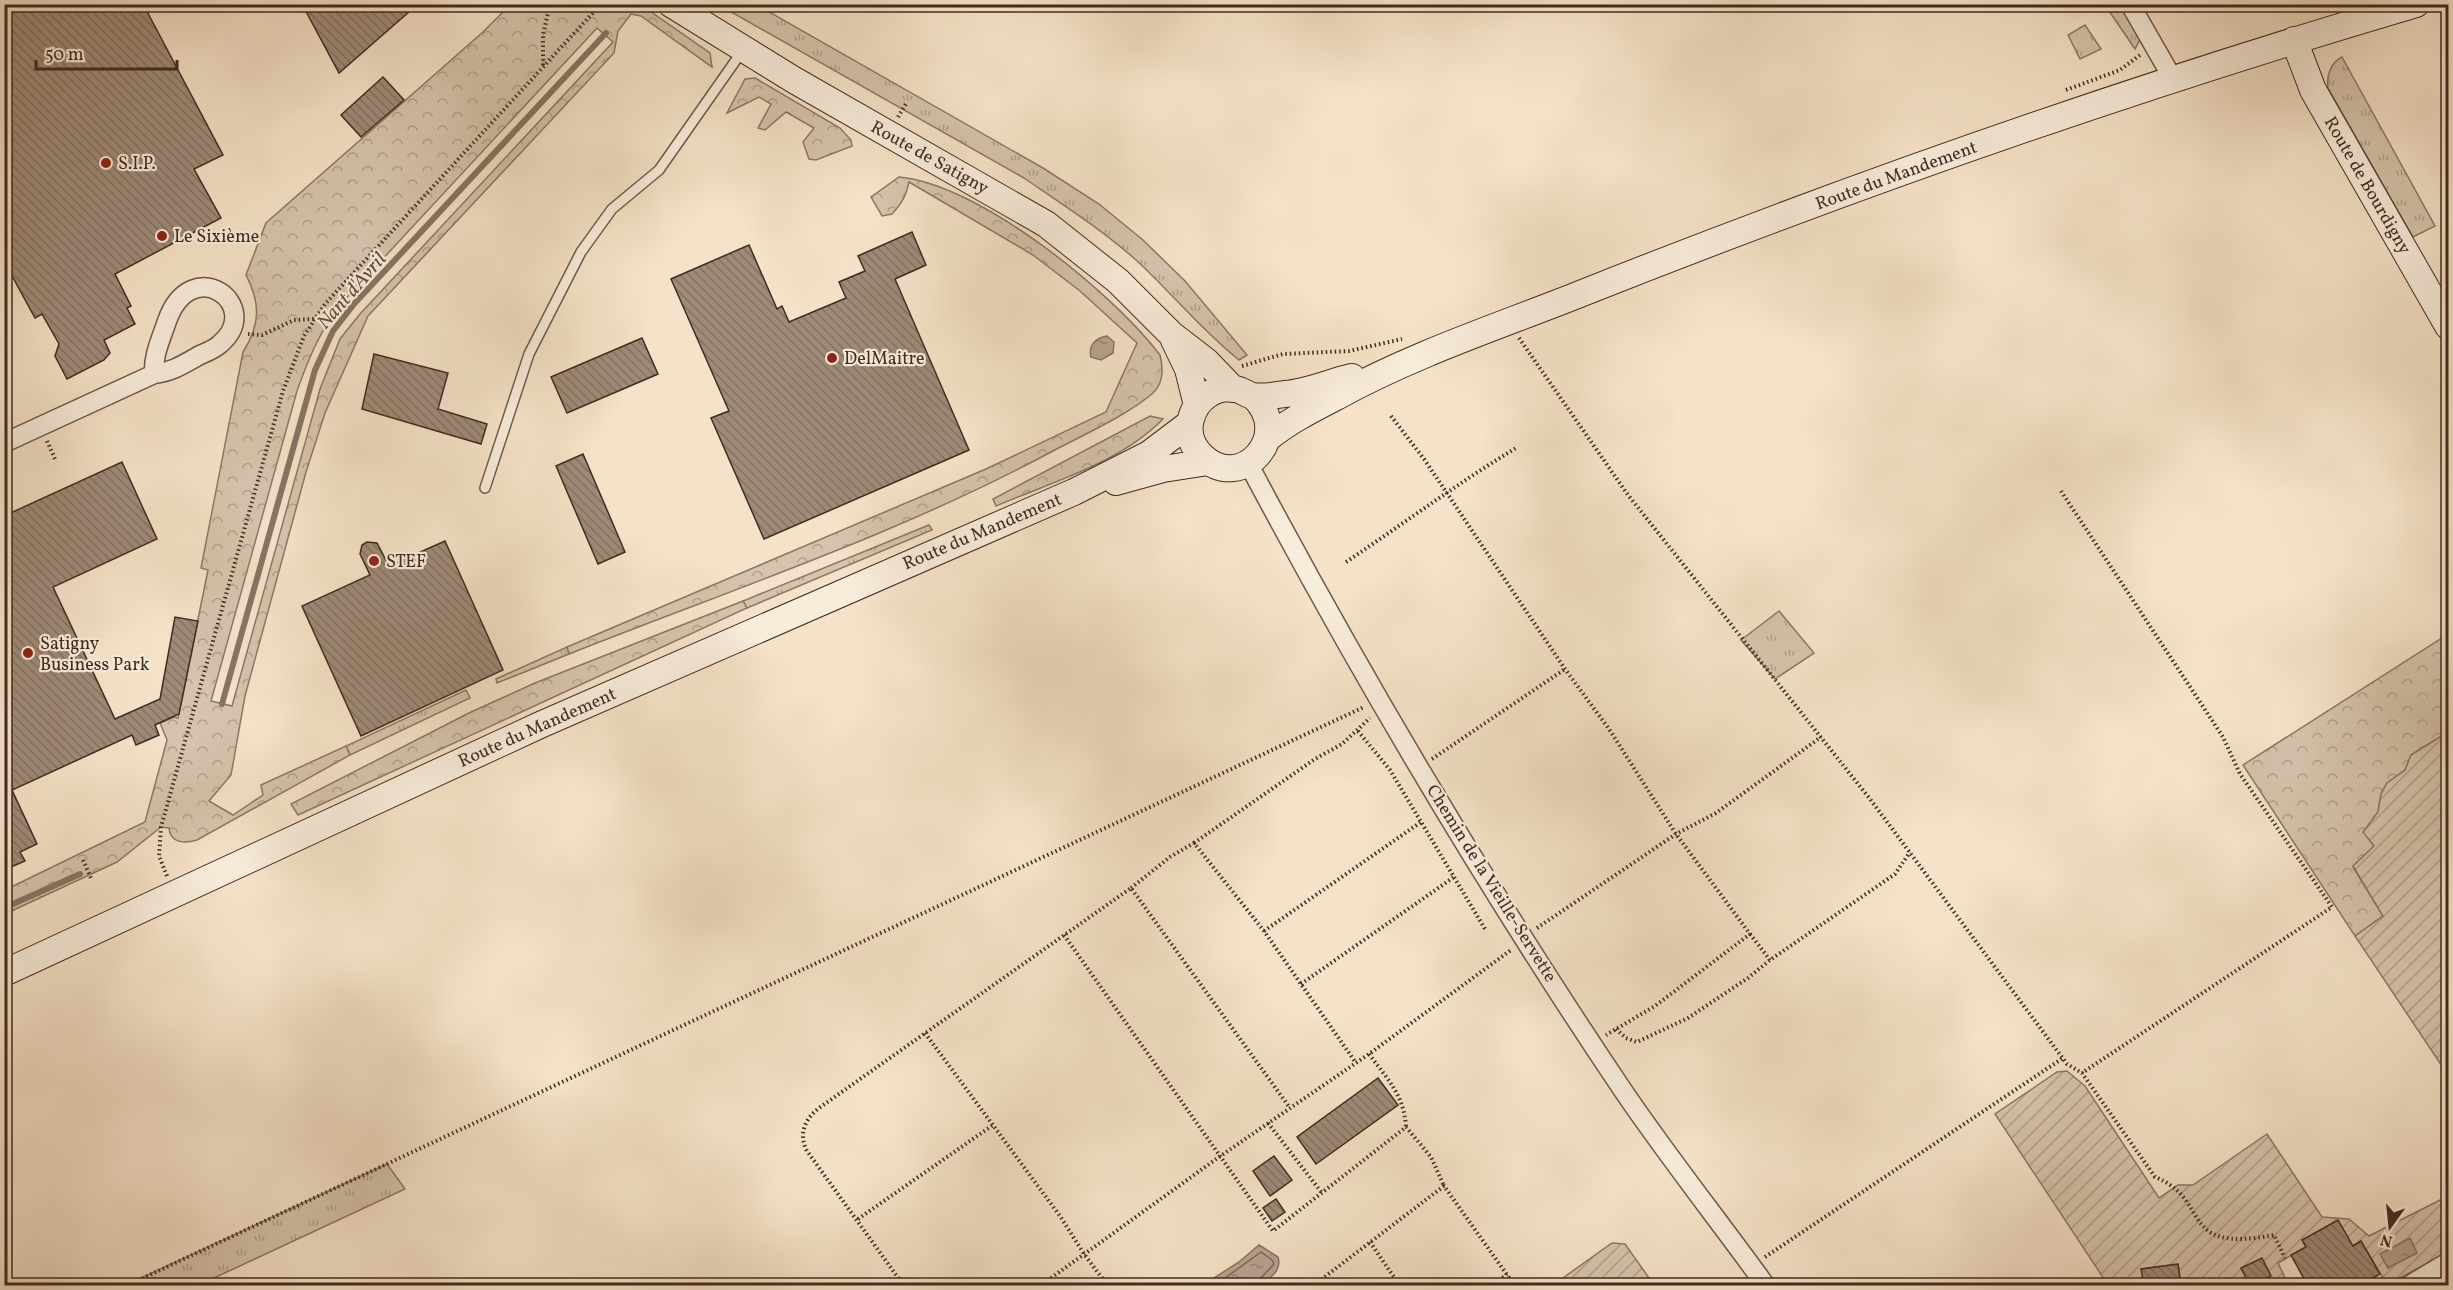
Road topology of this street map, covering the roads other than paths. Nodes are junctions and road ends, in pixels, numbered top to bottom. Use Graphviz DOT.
graph roads {
  1 [pos="671,4"];
  2 [pos="2130,4"];
  3 [pos="2416,4"];
  4 [pos="2294,40"];
  5 [pos="743,50"];
  6 [pos="2173,79"];
  7 [pos="2448,326"];
  8 [pos="1171,334"];
  9 [pos="1385,370"];
  10 [pos="154,374"];
  11 [pos="1241,383"];
  12 [pos="1194,414"];
  13 [pos="1268,438"];
  14 [pos="4,443"];
  15 [pos="1208,462"];
  16 [pos="1248,463"];
  17 [pos="485,488"];
  18 [pos="1074,492"];
  19 [pos="4,973"];
  20 [pos="2448,1262"];
  21 [pos="1766,1286"];
  22 [pos="2408,1286"];
  1 -- 5 [label="main road, Route de Satigny"];
  2 -- 6 [label="street"];
  3 -- 4 [label="main road, Route du Mandement"];
  4 -- 6 [label="main road, Route du Mandement"];
  4 -- 7 [label="main road, Route de Bourdigny"];
  5 -- 8 [label="main road, Route de Satigny"];
  5 -- 17 [label="lane"];
  6 -- 9 [label="main road, Route du Mandement"];
  8 -- 11 [label="main road, Route de Satigny"];
  8 -- 12 [label="main road, Route de Satigny"];
  9 -- 11 [label="main road, Route du Mandement"];
  9 -- 13 [label="main road, Route du Mandement"];
  10 -- 10 [label="street"];
  10 -- 14 [label="street"];
  11 -- 12 [label="main road"];
  11 -- 13 [label="main road"];
  12 -- 15 [label="main road"];
  12 -- 18 [label="main road, Route du Mandement"];
  13 -- 16 [label="main road"];
  15 -- 16 [label="main road"];
  15 -- 18 [label="main road, Route du Mandement"];
  16 -- 21 [label="street, Chemin de la Vieille-Servette"];
  18 -- 19 [label="main road, Route du Mandement"];
  20 -- 22 [label="street"];
}
